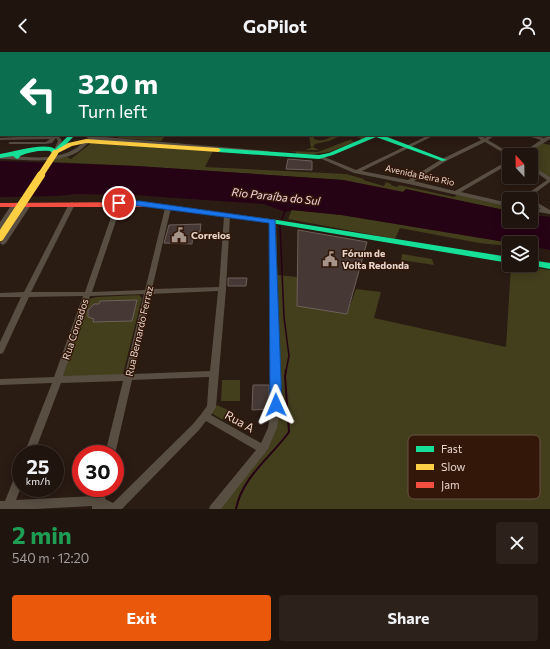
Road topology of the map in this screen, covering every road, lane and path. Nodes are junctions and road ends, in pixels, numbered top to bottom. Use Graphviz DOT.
graph roads {
  1 [pos="22,136"];
  2 [pos="54,136"];
  3 [pos="64,136"];
  4 [pos="71,136"];
  5 [pos="374,136"];
  6 [pos="379,136"];
  7 [pos="432,136"];
  8 [pos="479,136"];
  9 [pos="492,136"];
  10 [pos="531,136"];
  11 [pos="550,137"];
  12 [pos="87,138"];
  13 [pos="0,139"];
  14 [pos="486,140"];
  15 [pos="545,140"];
  16 [pos="60,141"];
  17 [pos="0,142"];
  18 [pos="44,143"];
  19 [pos="408,147"];
  20 [pos="532,148"];
  21 [pos="36,150"];
  22 [pos="502,150"];
  23 [pos="56,151"];
  24 [pos="268,152"];
  25 [pos="19,155"];
  26 [pos="0,156"];
  27 [pos="324,158"];
  28 [pos="444,160"];
  29 [pos="502,166"];
  30 [pos="538,171"];
  31 [pos="355,172"];
  32 [pos="550,179"];
  33 [pos="409,182"];
  34 [pos="457,192"];
  35 [pos="533,192"];
  36 [pos="119,203"];
  37 [pos="502,203"];
  38 [pos="72,204"];
  39 [pos="0,205"];
  40 [pos="14,205"];
  41 [pos="28,205"];
  42 [pos="538,205"];
  43 [pos="168,208"];
  44 [pos="538,210"];
  45 [pos="550,212"];
  46 [pos="227,216"];
  47 [pos="275,222"];
  48 [pos="0,227"];
  49 [pos="1,240"];
  50 [pos="502,259"];
  51 [pos="538,264"];
  52 [pos="550,266"];
  53 [pos="222,289"];
  54 [pos="148,292"];
  55 [pos="26,294"];
  56 [pos="86,294"];
  57 [pos="0,295"];
  58 [pos="0,351"];
  59 [pos="214,374"];
  60 [pos="129,377"];
  61 [pos="58,379"];
  62 [pos="0,382"];
  63 [pos="205,416"];
  64 [pos="32,445"];
  65 [pos="112,445"];
  66 [pos="263,449"];
  67 [pos="12,492"];
  68 [pos="97,505"];
  69 [pos="5,506"];
  70 [pos="114,509"];
  71 [pos="214,509"];
  1 -- 2 [label="street"];
  1 -- 13 [label="street"];
  2 -- 16 [label="street"];
  2 -- 18 [label="street"];
  3 -- 16 [label="street"];
  4 -- 23 [label="street"];
  5 -- 27 [label="street"];
  6 -- 19 [label="street"];
  7 -- 19 [label="street"];
  8 -- 14 [label="street"];
  9 -- 14 [label="street"];
  10 -- 15 [label="street"];
  11 -- 15 [label="street"];
  12 -- 23 [label="street"];
  12 -- 24 [label="street"];
  12 -- 25 [label="street"];
  12 -- 27 [label="street"];
  14 -- 22 [label="street"];
  14 -- 28 [label="street"];
  15 -- 20 [label="street"];
  16 -- 23 [label="street"];
  17 -- 18 [label="street"];
  18 -- 21 [label="street"];
  19 -- 28 [label="street"];
  19 -- 31 [label="street"];
  21 -- 23 [label="street"];
  21 -- 25 [label="street"];
  23 -- 49 [label="street, bridge"];
  24 -- 27 [label="street"];
  25 -- 26 [label="street"];
  27 -- 31 [label="street, Avenida Beira Rio"];
  28 -- 33 [label="street"];
  29 -- 34 [label="street"];
  30 -- 32 [label="street"];
  31 -- 33 [label="street, Avenida Beira Rio"];
  32 -- 35 [label="street"];
  33 -- 34 [label="street, Avenida Beira Rio"];
  34 -- 37 [label="street, Avenida Beira Rio"];
  36 -- 38 [label="street"];
  36 -- 43 [label="street"];
  36 -- 56 [label="street, Rua Coroados"];
  38 -- 41 [label="street"];
  38 -- 55 [label="street"];
  39 -- 40 [label="street"];
  40 -- 41 [label="street"];
  40 -- 48 [label="street"];
  41 -- 49 [label="street"];
  42 -- 45 [label="street"];
  43 -- 46 [label="street"];
  43 -- 54 [label="street, Rua Bernardo Ferraz"];
  44 -- 45 [label="street"];
  46 -- 47 [label="street"];
  46 -- 53 [label="street"];
  47 -- 50 [label="street"];
  47 -- 66 [label="street"];
  51 -- 52 [label="street"];
  53 -- 54 [label="street"];
  53 -- 59 [label="street"];
  54 -- 56 [label="street"];
  54 -- 60 [label="street, Rua Bernardo Ferraz"];
  55 -- 56 [label="street"];
  55 -- 57 [label="street"];
  55 -- 58 [label="street"];
  56 -- 61 [label="street, Rua Coroados"];
  59 -- 60 [label="street"];
  59 -- 63 [label="street"];
  60 -- 61 [label="street"];
  60 -- 65 [label="street, Rua Bernardo Ferraz"];
  61 -- 62 [label="street"];
  61 -- 64 [label="street, Rua Coroados"];
  63 -- 66 [label="street, Rua A"];
  63 -- 70 [label="street"];
  66 -- 71 [label="street"];
  67 -- 69 [label="street"];
  68 -- 69 [label="street"];
  68 -- 70 [label="street"];
}
